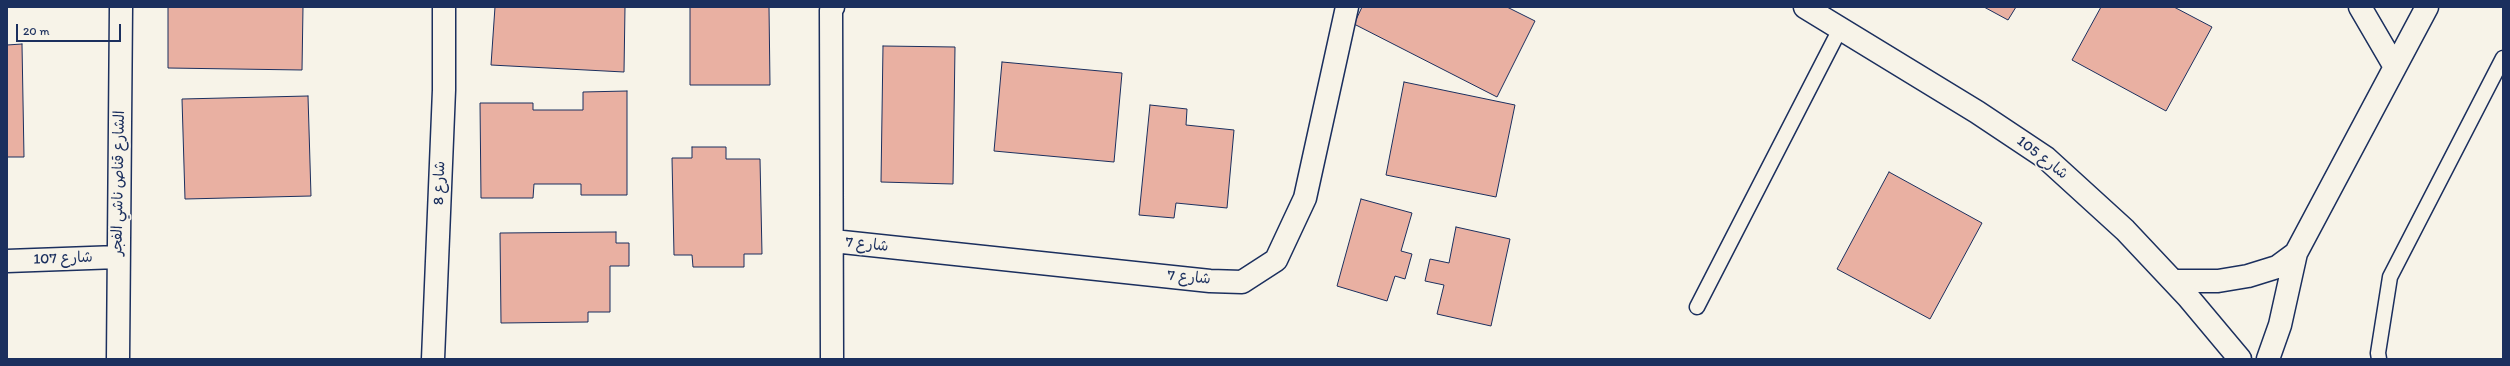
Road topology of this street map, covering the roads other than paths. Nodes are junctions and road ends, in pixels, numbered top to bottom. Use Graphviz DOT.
graph roads {
  1 [pos="121,7"];
  2 [pos="444,7"];
  3 [pos="833,7"];
  4 [pos="1347,7"];
  5 [pos="1805,7"];
  6 [pos="2360,7"];
  7 [pos="2427,7"];
  8 [pos="1840,29"];
  9 [pos="2503,58"];
  10 [pos="2395,67"];
  11 [pos="833,241"];
  12 [pos="2296,254"];
  13 [pos="118,257"];
  14 [pos="7,261"];
  15 [pos="2174,281"];
  16 [pos="1697,307"];
  17 [pos="118,359"];
  18 [pos="433,359"];
  19 [pos="832,359"];
  20 [pos="2240,359"];
  21 [pos="2268,359"];
  22 [pos="2379,359"];
  1 -- 13 [label="street, الشارع قناص ناشي الفجر"];
  2 -- 18 [label="street, شارع 8"];
  3 -- 11 [label="street, شارع 7"];
  4 -- 11 [label="street, شارع 7"];
  5 -- 8 [label="street, شارع 105"];
  6 -- 10 [label="street"];
  7 -- 10 [label="street"];
  8 -- 15 [label="street, شارع 105"];
  8 -- 16 [label="lane"];
  9 -- 22 [label="lane"];
  10 -- 12 [label="street"];
  11 -- 19 [label="street, شارع 7"];
  12 -- 15 [label="street"];
  12 -- 21 [label="street"];
  13 -- 14 [label="street, شارع 107"];
  13 -- 17 [label="street, الشارع قناص ناشي الفجر"];
  15 -- 20 [label="street, شارع 105"];
}
